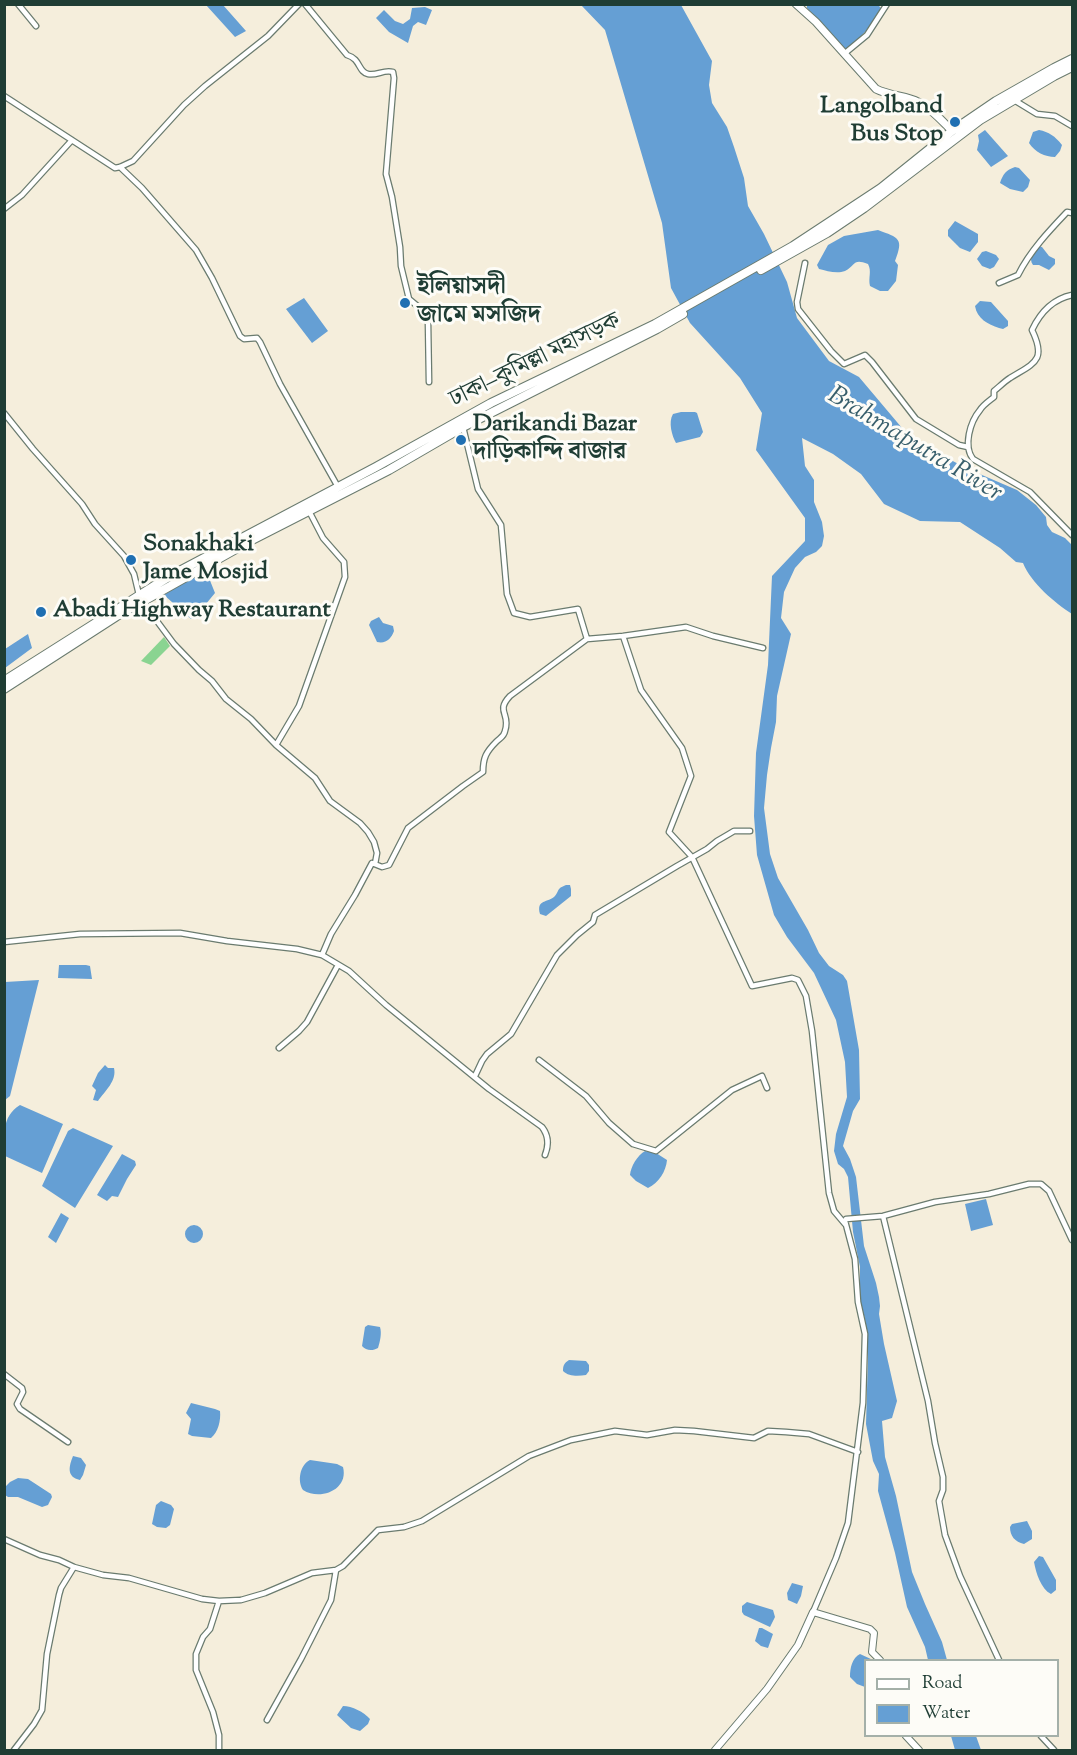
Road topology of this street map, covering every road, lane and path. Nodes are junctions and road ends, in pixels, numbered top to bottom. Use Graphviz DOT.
graph roads {
  1 [pos="18,4"];
  2 [pos="299,4"];
  3 [pos="305,4"];
  4 [pos="796,4"];
  5 [pos="887,4"];
  6 [pos="36,26"];
  7 [pos="844,54"];
  8 [pos="1072,59"];
  9 [pos="1072,67"];
  10 [pos="4,96"];
  11 [pos="1014,100"];
  12 [pos="1072,126"];
  13 [pos="952,131"];
  14 [pos="72,140"];
  15 [pos="120,167"];
  16 [pos="4,209"];
  17 [pos="1072,213"];
  18 [pos="794,248"];
  19 [pos="805,263"];
  20 [pos="999,283"];
  21 [pos="1072,295"];
  22 [pos="656,327"];
  23 [pos="429,382"];
  24 [pos="4,413"];
  25 [pos="463,427"];
  26 [pos="968,447"];
  27 [pos="339,487"];
  28 [pos="309,511"];
  29 [pos="1072,535"];
  30 [pos="141,598"];
  31 [pos="622,636"];
  32 [pos="587,639"];
  33 [pos="763,648"];
  34 [pos="4,681"];
  35 [pos="4,689"];
  36 [pos="276,745"];
  37 [pos="750,831"];
  38 [pos="692,857"];
  39 [pos="375,864"];
  40 [pos="4,942"];
  41 [pos="322,955"];
  42 [pos="338,965"];
  43 [pos="279,1048"];
  44 [pos="539,1060"];
  45 [pos="475,1076"];
  46 [pos="767,1088"];
  47 [pos="544,1155"];
  48 [pos="883,1216"];
  49 [pos="846,1222"];
  50 [pos="1072,1239"];
  51 [pos="4,1374"];
  52 [pos="68,1442"];
  53 [pos="858,1452"];
  54 [pos="4,1539"];
  55 [pos="74,1567"];
  56 [pos="336,1570"];
  57 [pos="219,1601"];
  58 [pos="813,1612"];
  59 [pos="879,1659"];
  60 [pos="999,1659"];
  61 [pos="267,1720"];
  62 [pos="907,1737"];
  63 [pos="1042,1737"];
  64 [pos="14,1750"];
  65 [pos="219,1750"];
  66 [pos="715,1750"];
  67 [pos="919,1750"];
  68 [pos="1054,1750"];
  1 -- 6 [label="street"];
  2 -- 15 [label="street"];
  3 -- 23 [label="street"];
  4 -- 7 [label="main road"];
  5 -- 7 [label="street"];
  7 -- 13 [label="main road"];
  8 -- 13 [label="highway, ঢাকা–কুমিল্লা মহাসড়ক"];
  9 -- 11 [label="highway, ঢাকা–কুমিল্লা মহাসড়ক"];
  10 -- 14 [label="street"];
  11 -- 12 [label="street"];
  11 -- 18 [label="highway, ঢাকা–কুমিল্লা মহাসড়ক"];
  13 -- 18 [label="highway, ঢাকা–কুমিল্লা মহাসড়ক"];
  14 -- 15 [label="street"];
  14 -- 16 [label="street"];
  15 -- 27 [label="street"];
  17 -- 20 [label="street"];
  18 -- 22 [label="highway, ঢাকা–কুমিল্লা মহাসড়ক"];
  19 -- 26 [label="street"];
  21 -- 26 [label="street"];
  22 -- 25 [label="highway, ঢাকা–কুমিল্লা মহাসড়ক"];
  22 -- 27 [label="highway, ঢাকা–কুমিল্লা মহাসড়ক"];
  24 -- 30 [label="street"];
  25 -- 28 [label="highway, ঢাকা–কুমিল্লা মহাসড়ক"];
  25 -- 32 [label="street"];
  26 -- 29 [label="street"];
  27 -- 30 [label="highway, ঢাকা–কুমিল্লা মহাসড়ক"];
  28 -- 30 [label="highway, ঢাকা–কুমিল্লা মহাসড়ক"];
  28 -- 36 [label="street"];
  30 -- 34 [label="highway, ঢাকা–কুমিল্লা মহাসড়ক"];
  30 -- 35 [label="highway, ঢাকা–কুমিল্লা মহাসড়ক"];
  30 -- 36 [label="street"];
  31 -- 32 [label="street"];
  31 -- 33 [label="street"];
  31 -- 38 [label="street"];
  32 -- 39 [label="street"];
  36 -- 39 [label="street"];
  37 -- 38 [label="street"];
  38 -- 45 [label="street"];
  38 -- 49 [label="street"];
  39 -- 41 [label="street"];
  40 -- 41 [label="street"];
  41 -- 42 [label="street"];
  42 -- 43 [label="street"];
  42 -- 45 [label="street"];
  44 -- 46 [label="street"];
  45 -- 47 [label="street"];
  48 -- 49 [label="street"];
  48 -- 50 [label="street"];
  48 -- 60 [label="street"];
  49 -- 53 [label="street"];
  51 -- 52 [label="street"];
  53 -- 56 [label="street"];
  53 -- 58 [label="street"];
  54 -- 55 [label="street"];
  55 -- 57 [label="street"];
  55 -- 64 [label="street"];
  56 -- 57 [label="street"];
  56 -- 61 [label="street"];
  57 -- 65 [label="street"];
  58 -- 59 [label="street"];
  58 -- 66 [label="street"];
  62 -- 67 [label="street"];
  63 -- 68 [label="street"];
}
